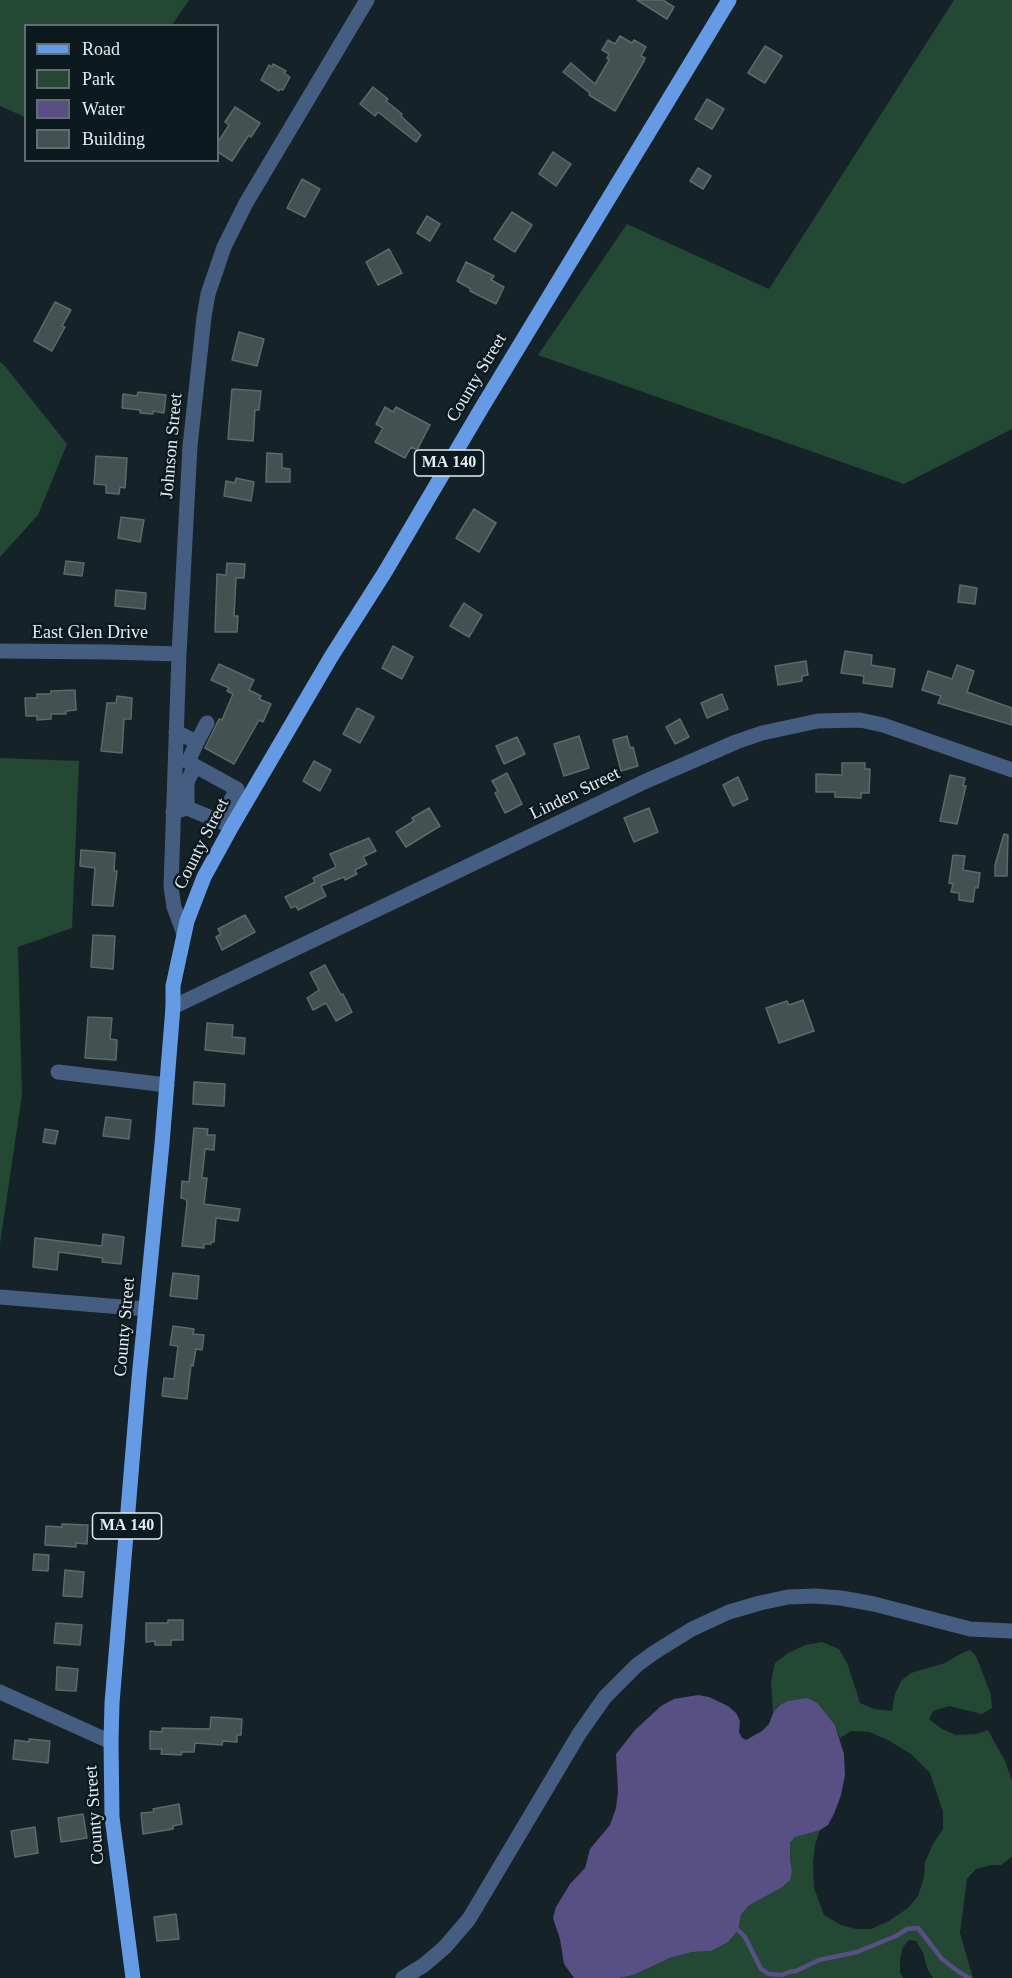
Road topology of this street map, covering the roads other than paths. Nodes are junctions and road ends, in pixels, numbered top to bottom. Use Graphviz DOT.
graph roads {
  1 [pos="367,0"];
  2 [pos="729,0"];
  3 [pos="0,651"];
  4 [pos="179,654"];
  5 [pos="207,723"];
  6 [pos="176,732"];
  7 [pos="197,742"];
  8 [pos="195,766"];
  9 [pos="1012,770"];
  10 [pos="180,810"];
  11 [pos="226,823"];
  12 [pos="184,934"];
  13 [pos="173,1007"];
  14 [pos="58,1072"];
  15 [pos="167,1085"];
  16 [pos="0,1297"];
  17 [pos="146,1309"];
  18 [pos="1012,1631"];
  19 [pos="0,1692"];
  20 [pos="111,1742"];
  21 [pos="133,1978"];
  22 [pos="403,1978"];
  1 -- 4 [label="street, Johnson Street"];
  2 -- 11 [label="main road, County Street / MA 140"];
  3 -- 4 [label="street, East Glen Drive"];
  4 -- 6 [label="street, Johnson Street"];
  5 -- 7 [label="street"];
  6 -- 7 [label="street"];
  6 -- 10 [label="street, Johnson Street"];
  7 -- 8 [label="street"];
  8 -- 10 [label="street"];
  8 -- 11 [label="street"];
  9 -- 13 [label="street, Linden Street"];
  10 -- 11 [label="street"];
  10 -- 12 [label="street, Johnson Street"];
  11 -- 12 [label="main road, County Street / MA 140"];
  12 -- 13 [label="main road, County Street / MA 140"];
  13 -- 15 [label="main road, County Street / MA 140"];
  14 -- 15 [label="street"];
  15 -- 17 [label="main road, County Street / MA 140"];
  16 -- 17 [label="street"];
  17 -- 20 [label="main road, County Street / MA 140"];
  18 -- 22 [label="street"];
  19 -- 20 [label="street"];
  20 -- 21 [label="main road, County Street / MA 140"];
}
